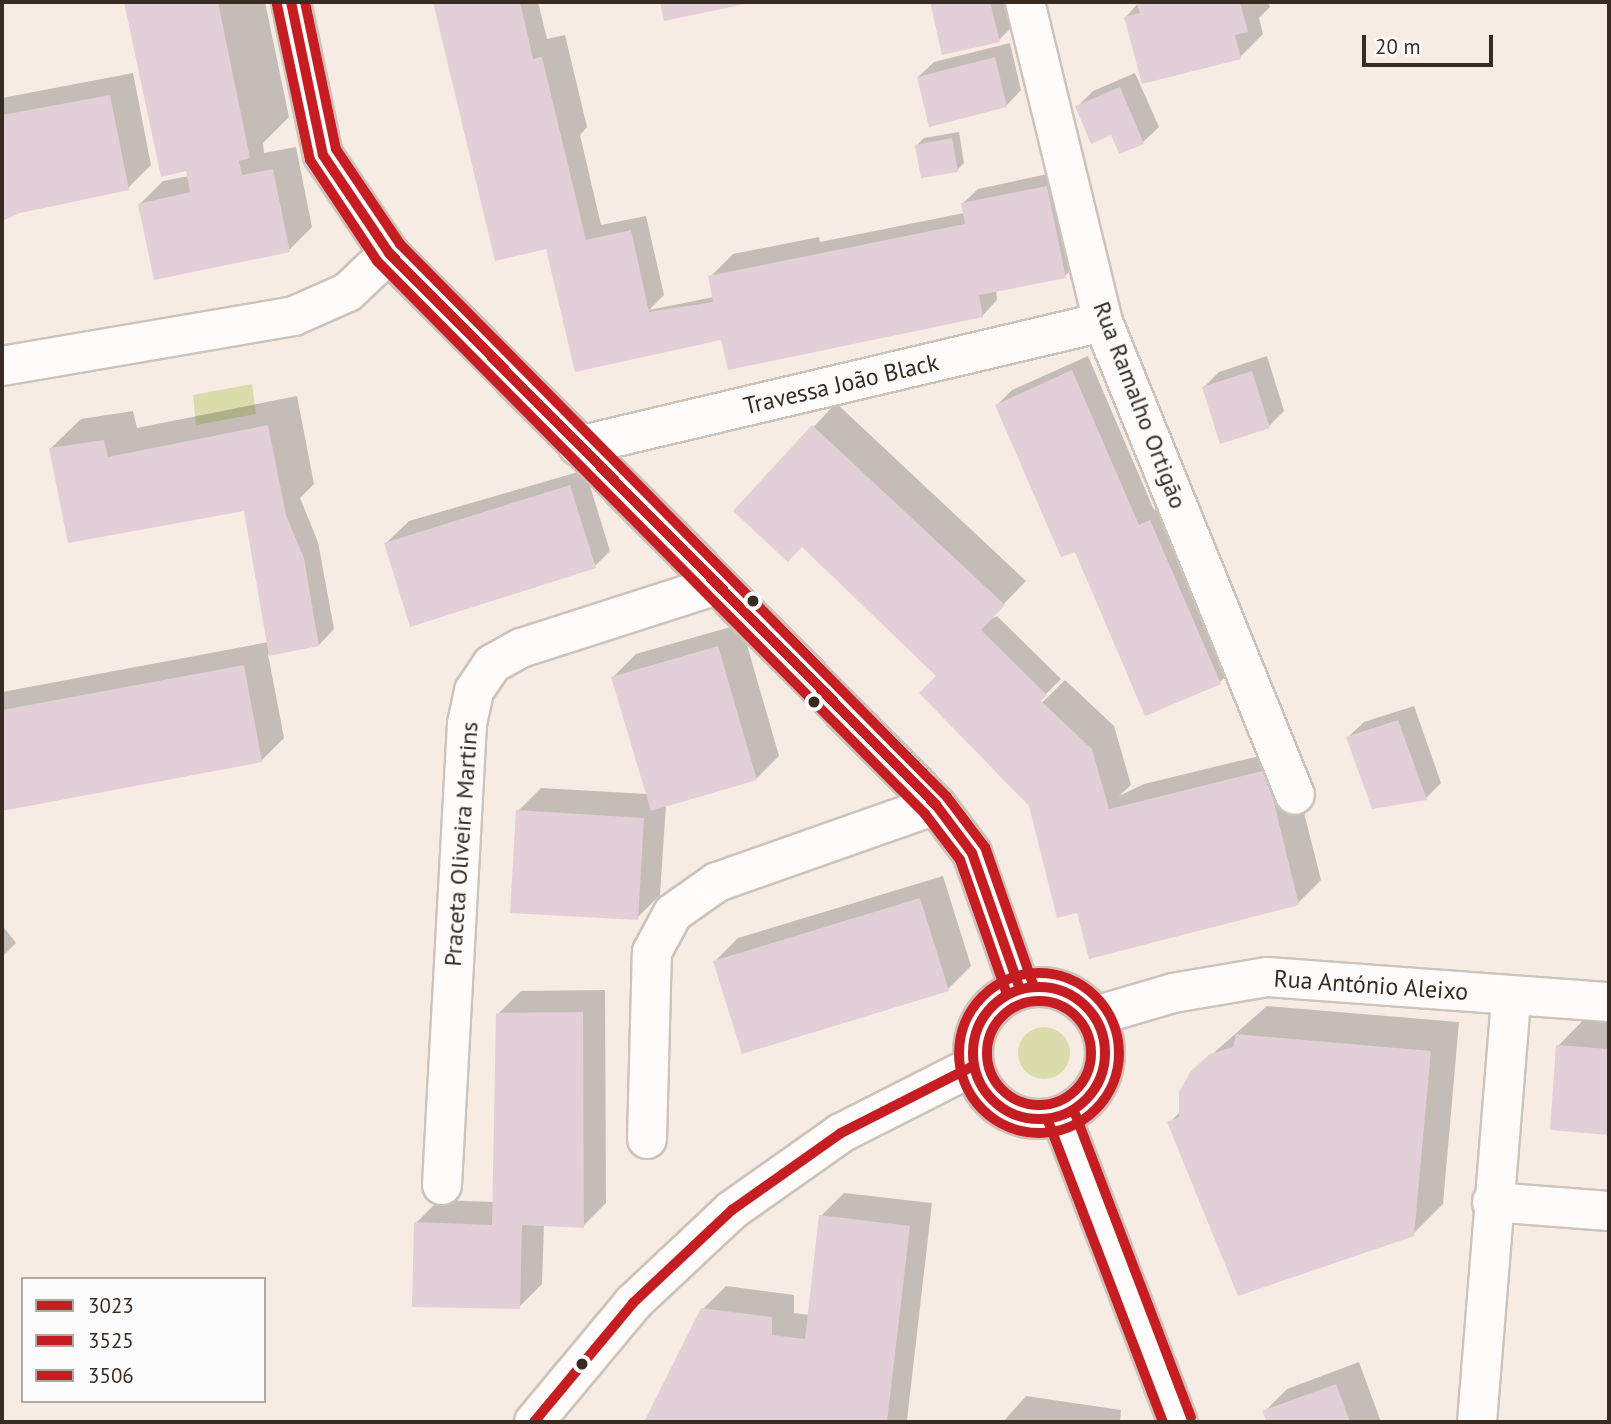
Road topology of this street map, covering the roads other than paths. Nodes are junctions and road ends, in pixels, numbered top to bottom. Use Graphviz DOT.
graph roads {
  1 [pos="291,2"];
  2 [pos="1025,2"];
  3 [pos="389,253"];
  4 [pos="1103,322"];
  5 [pos="2,366"];
  6 [pos="578,446"];
  7 [pos="717,585"];
  8 [pos="1295,795"];
  9 [pos="936,805"];
  10 [pos="1020,989"];
  11 [pos="1511,996"];
  12 [pos="1609,1002"];
  13 [pos="1095,1016"];
  14 [pos="973,1066"];
  15 [pos="1061,1116"];
  16 [pos="647,1139"];
  17 [pos="442,1185"];
  18 [pos="1492,1202"];
  19 [pos="1609,1211"];
  20 [pos="534,1422"];
  21 [pos="1178,1422"];
  22 [pos="1478,1422"];
  1 -- 3 [label="street"];
  2 -- 4 [label="street, Rua Ramalho Ortigão"];
  3 -- 5 [label="street"];
  3 -- 6 [label="street"];
  4 -- 6 [label="street, Travessa João Black"];
  4 -- 8 [label="street, Rua Ramalho Ortigão"];
  6 -- 7 [label="street"];
  7 -- 9 [label="street"];
  7 -- 17 [label="street, Praceta Oliveira Martins"];
  9 -- 10 [label="street"];
  9 -- 16 [label="street"];
  10 -- 13 [label="street"];
  10 -- 14 [label="street"];
  11 -- 12 [label="street, Rua António Aleixo"];
  11 -- 13 [label="street, Rua António Aleixo"];
  11 -- 18 [label="street"];
  13 -- 15 [label="street"];
  14 -- 15 [label="street"];
  14 -- 20 [label="street"];
  15 -- 21 [label="street"];
  18 -- 19 [label="street"];
  18 -- 22 [label="street"];
}
